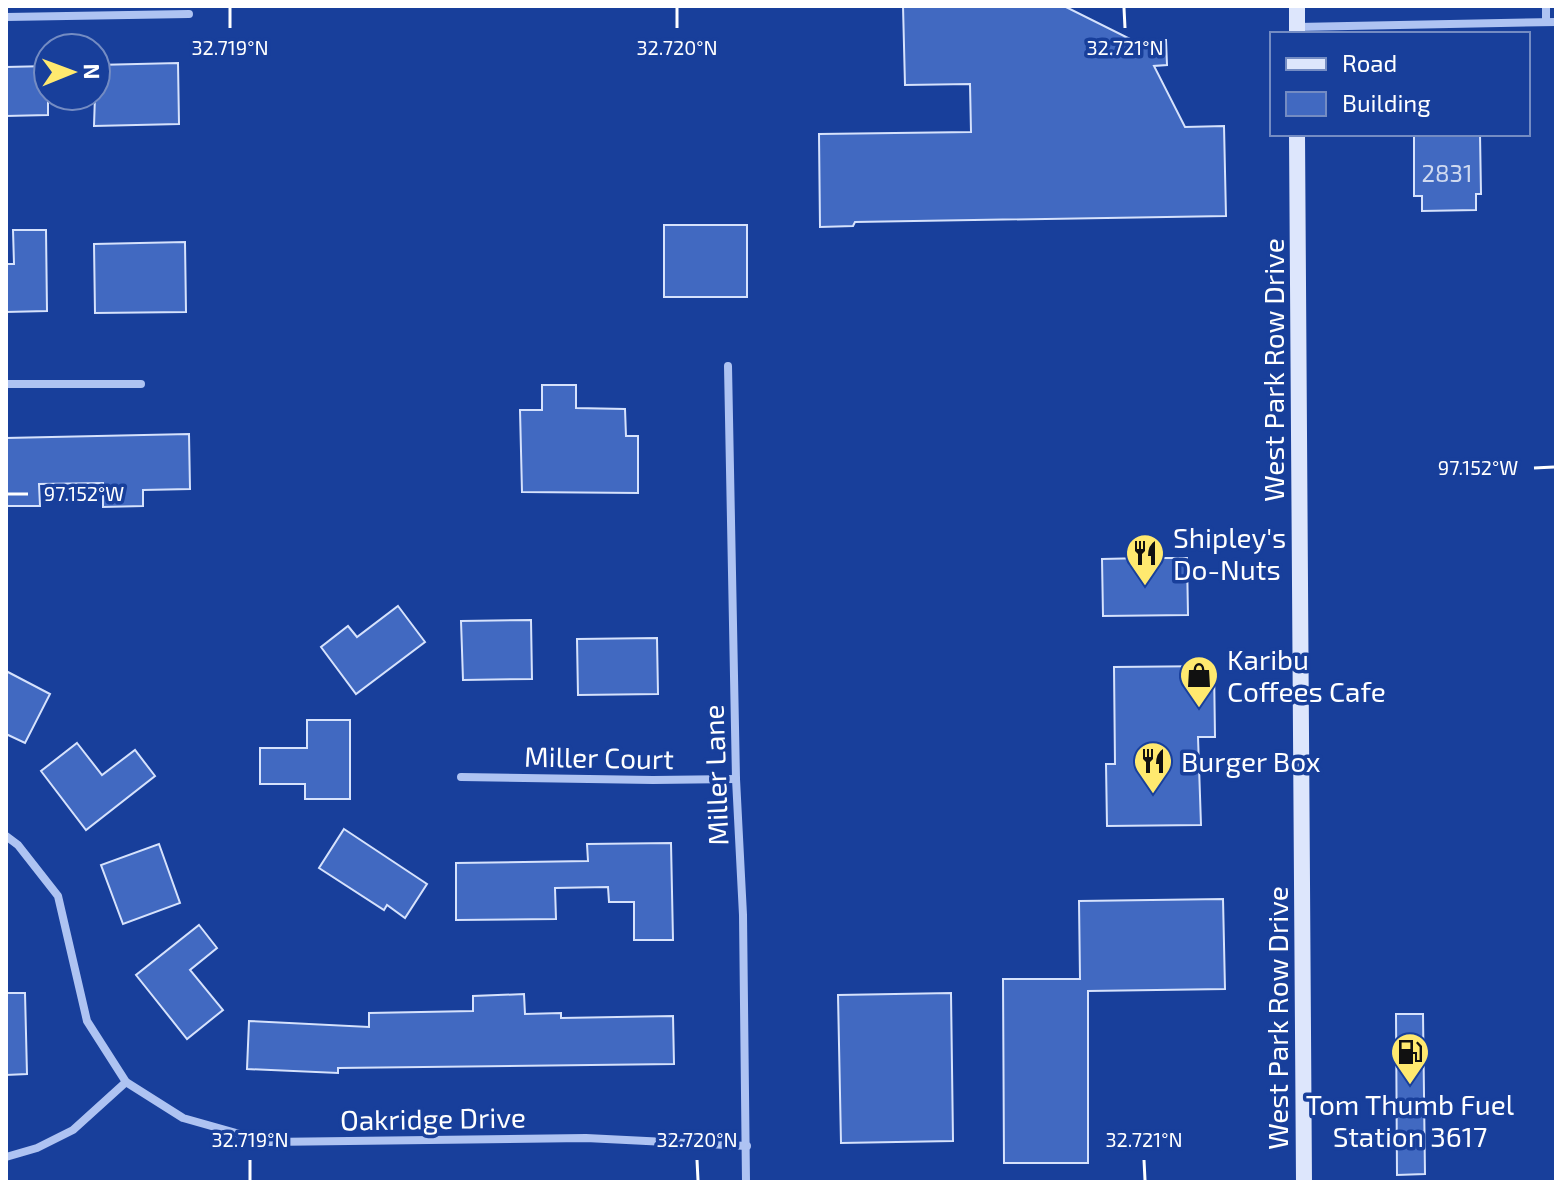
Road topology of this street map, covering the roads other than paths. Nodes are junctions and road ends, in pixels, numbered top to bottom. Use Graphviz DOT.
graph roads {
  1 [pos="1297,6"];
  2 [pos="1546,6"];
  3 [pos="189,14"];
  4 [pos="6,17"];
  5 [pos="1546,22"];
  6 [pos="1556,22"];
  7 [pos="1297,30"];
  8 [pos="1297,136"];
  9 [pos="728,366"];
  10 [pos="6,384"];
  11 [pos="141,384"];
  12 [pos="461,777"];
  13 [pos="736,779"];
  14 [pos="6,836"];
  15 [pos="126,1082"];
  16 [pos="747,1146"];
  17 [pos="6,1157"];
  18 [pos="746,1182"];
  19 [pos="1304,1182"];
  1 -- 7 [label="main road"];
  2 -- 5 [label="street"];
  3 -- 4 [label="street"];
  5 -- 6 [label="street"];
  5 -- 7 [label="street"];
  8 -- 19 [label="main road, West Park Row Drive"];
  9 -- 13 [label="street, Miller Lane"];
  10 -- 11 [label="street"];
  12 -- 13 [label="street, Miller Court"];
  13 -- 16 [label="street, Miller Lane"];
  14 -- 15 [label="street, Oakridge Drive"];
  15 -- 16 [label="street, Oakridge Drive"];
  15 -- 17 [label="street"];
  16 -- 18 [label="street, Miller Lane"];
}
